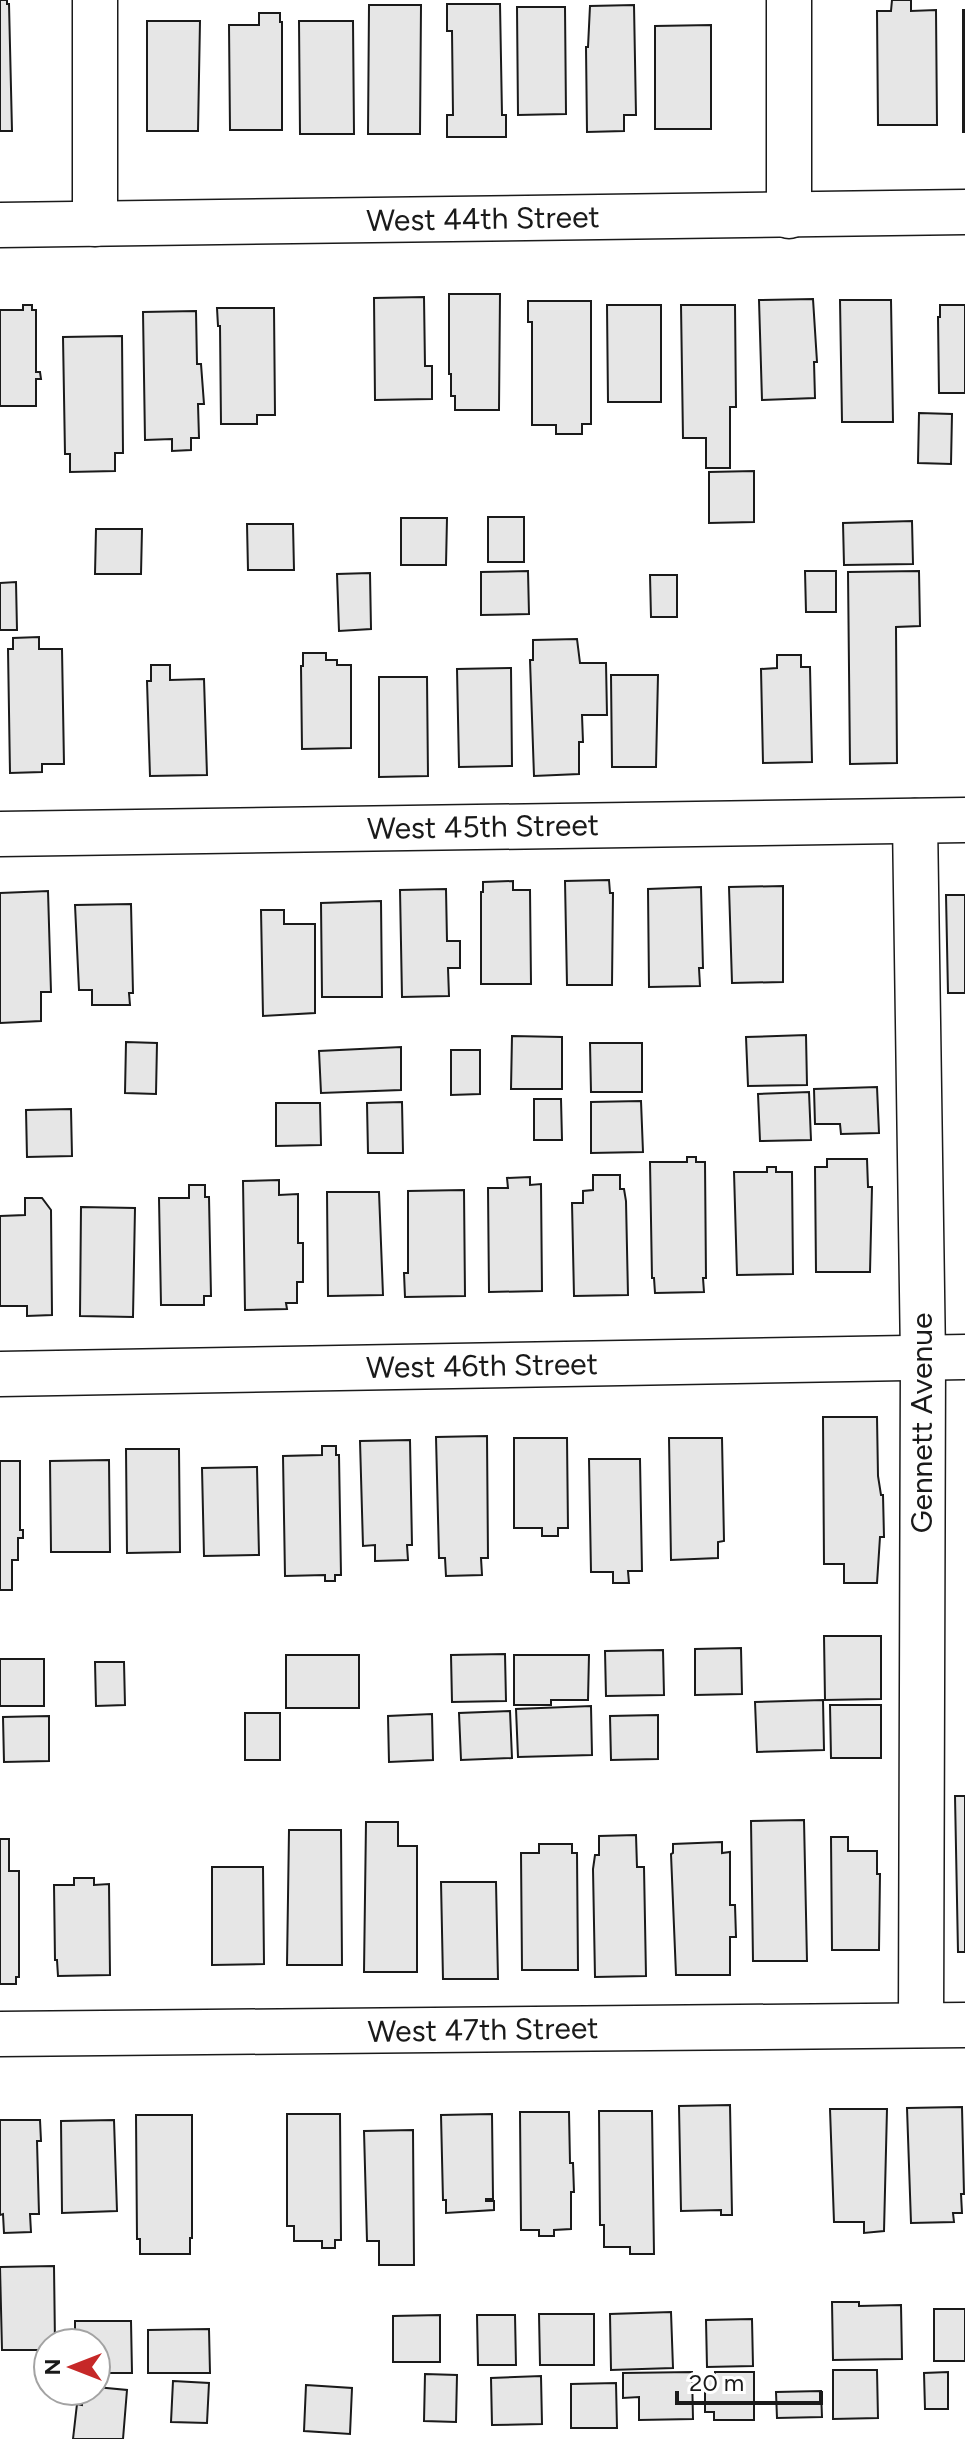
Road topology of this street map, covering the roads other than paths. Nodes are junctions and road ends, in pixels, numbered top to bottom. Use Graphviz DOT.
graph roads {
  1 [pos="95,0"];
  2 [pos="789,0"];
  3 [pos="965,212"];
  4 [pos="789,216"];
  5 [pos="95,224"];
  6 [pos="0,225"];
  7 [pos="965,820"];
  8 [pos="915,821"];
  9 [pos="0,834"];
  10 [pos="944,1358"];
  11 [pos="0,1374"];
  12 [pos="921,2025"];
  13 [pos="965,2025"];
  14 [pos="0,2034"];
  1 -- 5 [label="street"];
  2 -- 4 [label="street"];
  3 -- 4 [label="street, West 44th Street"];
  4 -- 5 [label="street, West 44th Street"];
  5 -- 6 [label="street, West 44th Street"];
  7 -- 8 [label="street, West 45th Street"];
  8 -- 9 [label="street, West 45th Street"];
  8 -- 10 [label="street, Gennett Avenue"];
  10 -- 11 [label="street, West 46th Street"];
  10 -- 12 [label="street, Gennett Avenue"];
  12 -- 13 [label="street, West 47th Street"];
  12 -- 14 [label="street, West 47th Street"];
}
